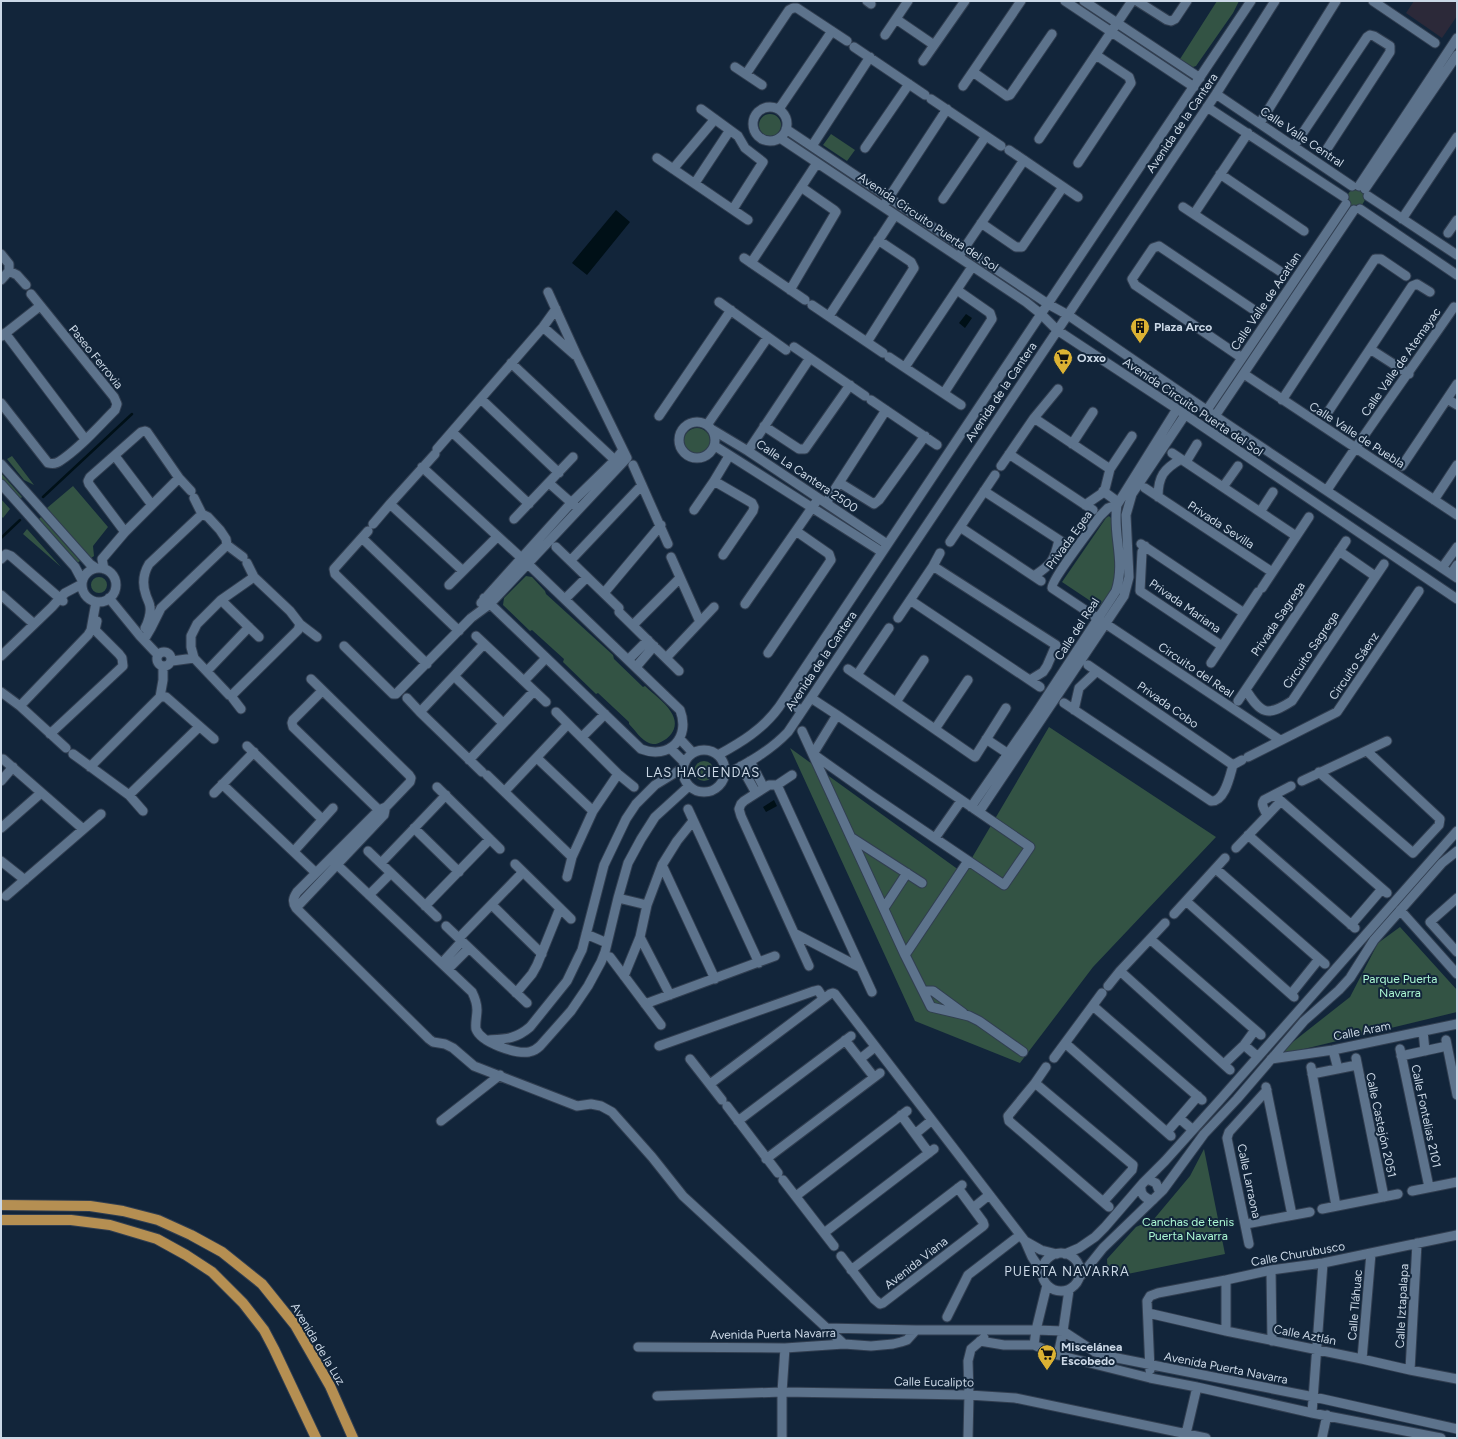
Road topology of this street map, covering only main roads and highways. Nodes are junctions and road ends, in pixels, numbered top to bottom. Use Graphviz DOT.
graph roads {
  1 [pos="1,1205"];
  2 [pos="1,1220"];
  3 [pos="316,1438"];
  4 [pos="353,1438"];
  1 -- 4 [label="main road, Avenida de la Luz"];
  2 -- 3 [label="main road"];
}
